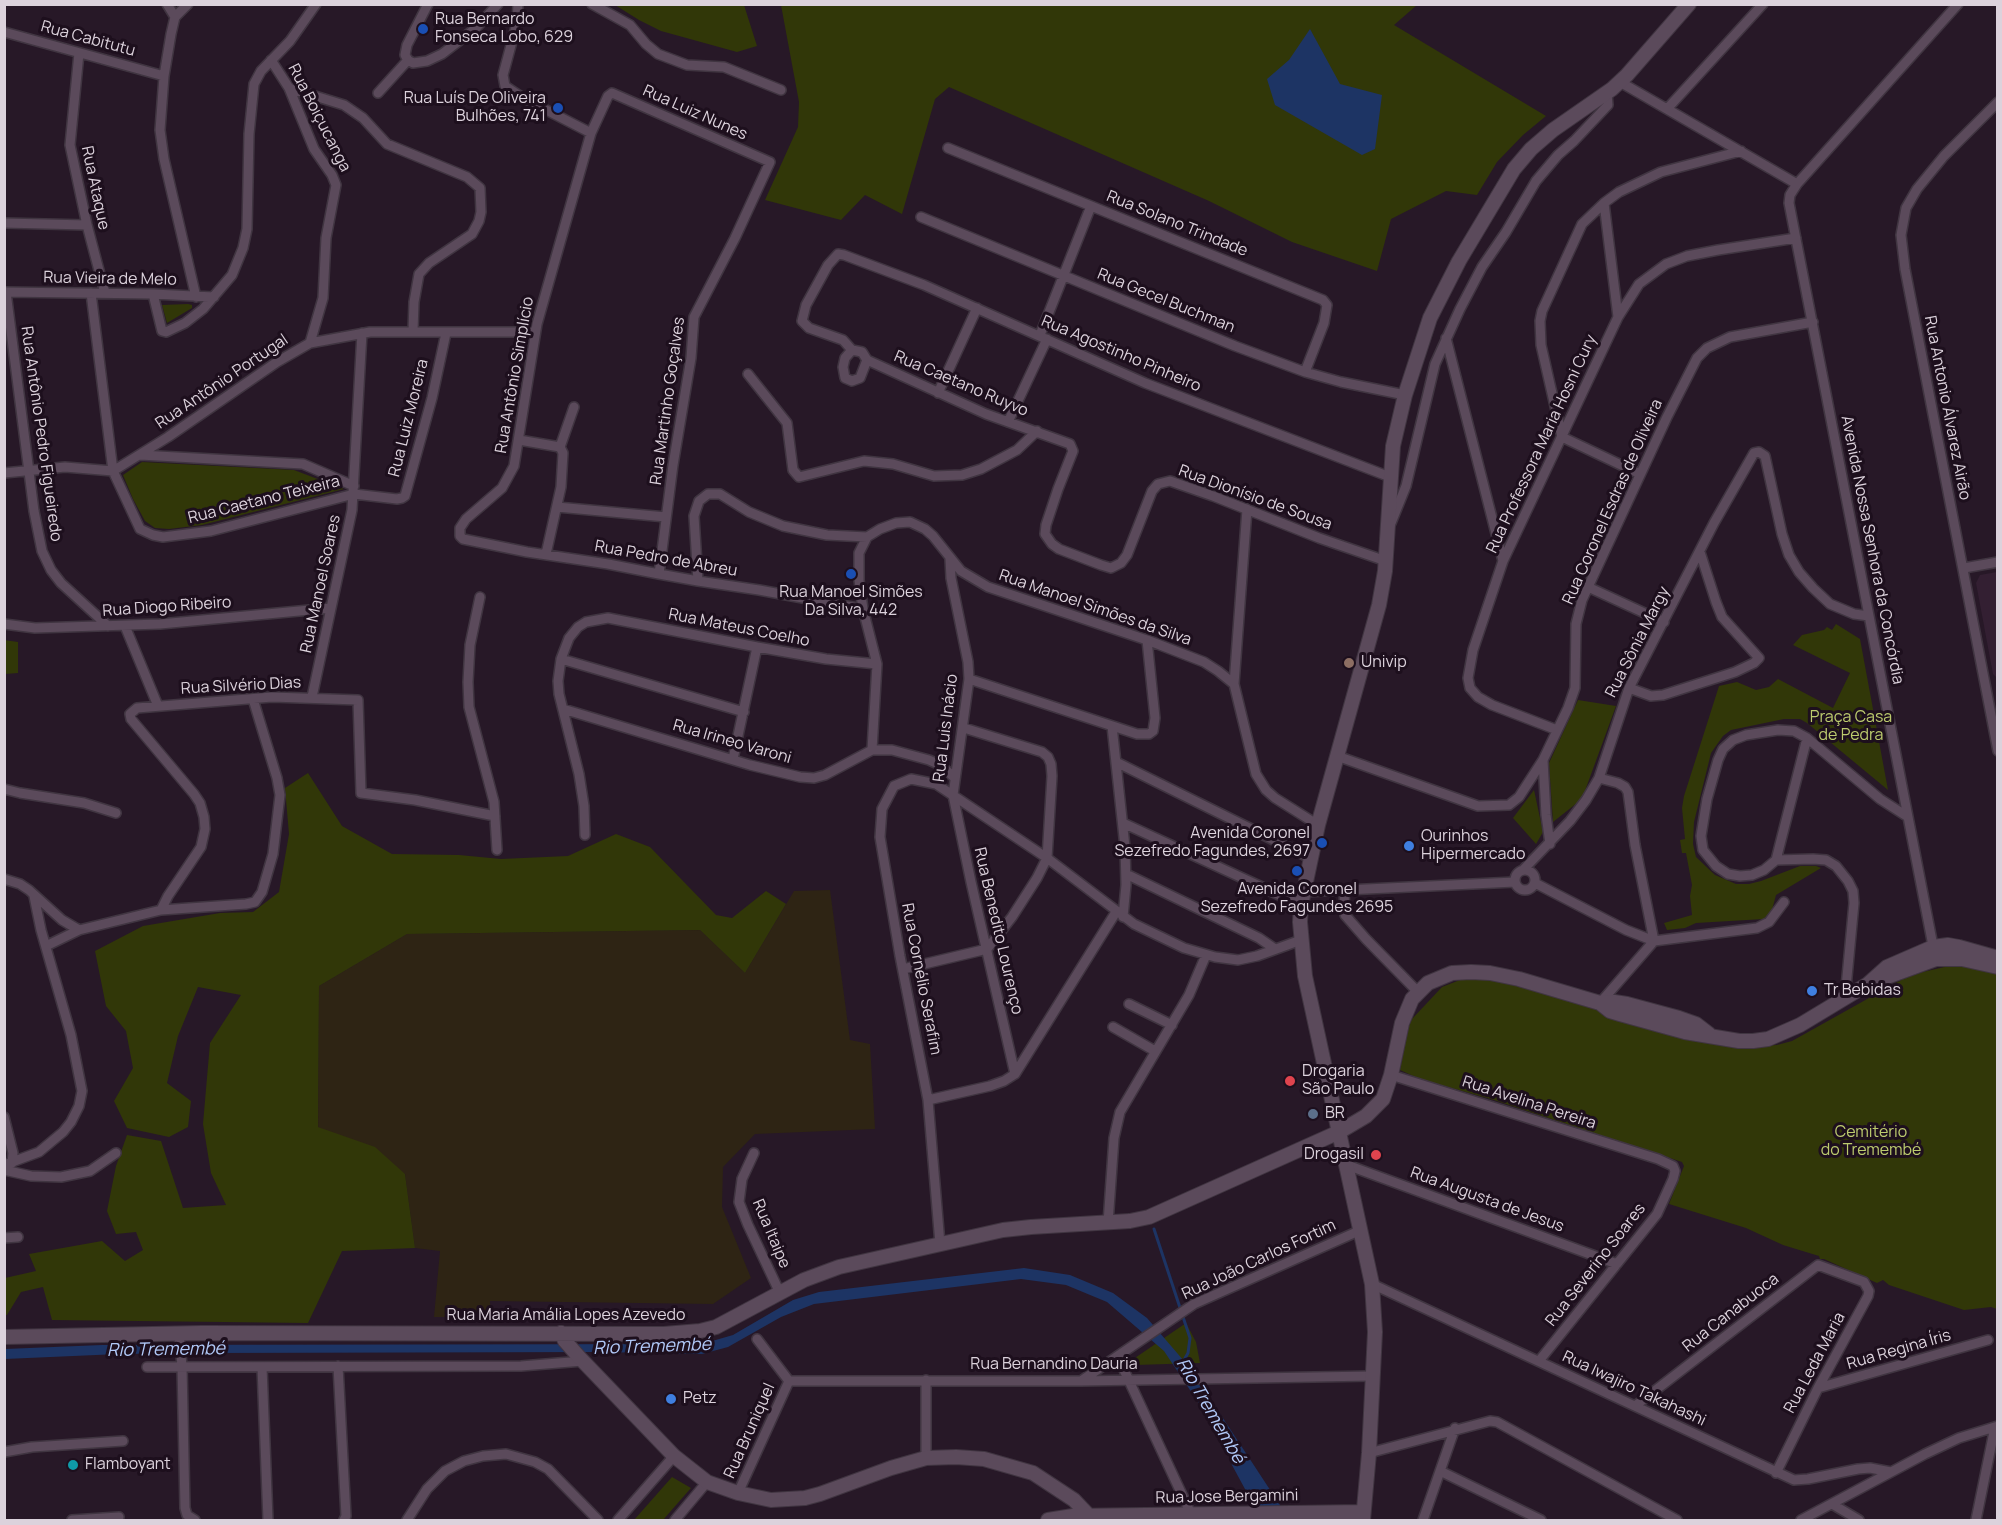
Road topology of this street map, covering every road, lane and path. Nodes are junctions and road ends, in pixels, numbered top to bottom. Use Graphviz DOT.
graph roads {
  1 [pos="168,4"];
  2 [pos="188,4"];
  3 [pos="316,4"];
  4 [pos="428,4"];
  5 [pos="498,4"];
  6 [pos="518,4"];
  7 [pos="592,4"];
  8 [pos="1689,4"];
  9 [pos="1763,4"];
  10 [pos="1958,4"];
  11 [pos="175,17"];
  12 [pos="4,32"];
  13 [pos="79,53"];
  14 [pos="271,60"];
  15 [pos="408,60"];
  16 [pos="164,76"];
  17 [pos="1620,82"];
  18 [pos="289,88"];
  19 [pos="781,90"];
  20 [pos="378,93"];
  21 [pos="1607,93"];
  22 [pos="608,96"];
  23 [pos="1998,102"];
  24 [pos="1667,109"];
  25 [pos="591,133"];
  26 [pos="948,148"];
  27 [pos="1741,151"];
  28 [pos="770,162"];
  29 [pos="1797,184"];
  30 [pos="1604,202"];
  31 [pos="1091,206"];
  32 [pos="921,217"];
  33 [pos="4,223"];
  34 [pos="87,225"];
  35 [pos="1796,238"];
  36 [pos="1065,275"];
  37 [pos="5,292"];
  38 [pos="91,293"];
  39 [pos="105,293"];
  40 [pos="153,294"];
  41 [pos="195,297"];
  42 [pos="214,297"];
  43 [pos="977,308"];
  44 [pos="1618,317"];
  45 [pos="1814,322"];
  46 [pos="413,331"];
  47 [pos="535,332"];
  48 [pos="362,333"];
  49 [pos="446,333"];
  50 [pos="1043,337"];
  51 [pos="1446,338"];
  52 [pos="310,343"];
  53 [pos="852,350"];
  54 [pos="867,360"];
  55 [pos="1305,372"];
  56 [pos="748,374"];
  57 [pos="938,393"];
  58 [pos="1405,395"];
  59 [pos="574,407"];
  60 [pos="1008,422"];
  61 [pos="1037,431"];
  62 [pos="1562,436"];
  63 [pos="519,440"];
  64 [pos="560,447"];
  65 [pos="1073,452"];
  66 [pos="140,455"];
  67 [pos="29,469"];
  68 [pos="113,471"];
  69 [pos="4,472"];
  70 [pos="1640,474"];
  71 [pos="1390,477"];
  72 [pos="354,490"];
  73 [pos="557,507"];
  74 [pos="1247,509"];
  75 [pos="666,517"];
  76 [pos="1387,531"];
  77 [pos="867,537"];
  78 [pos="463,539"];
  79 [pos="1700,552"];
  80 [pos="546,554"];
  81 [pos="950,558"];
  82 [pos="1386,561"];
  83 [pos="1503,561"];
  84 [pos="1998,562"];
  85 [pos="1964,568"];
  86 [pos="659,574"];
  87 [pos="698,581"];
  88 [pos="1588,587"];
  89 [pos="480,597"];
  90 [pos="331,608"];
  91 [pos="863,609"];
  92 [pos="1869,616"];
  93 [pos="1664,622"];
  94 [pos="4,624"];
  95 [pos="108,626"];
  96 [pos="125,626"];
  97 [pos="1147,640"];
  98 [pos="757,647"];
  99 [pos="561,659"];
  100 [pos="877,664"];
  101 [pos="969,679"];
  102 [pos="1234,684"];
  103 [pos="1998,687"];
  104 [pos="1629,688"];
  105 [pos="1986,689"];
  106 [pos="312,698"];
  107 [pos="253,699"];
  108 [pos="158,706"];
  109 [pos="563,709"];
  110 [pos="744,712"];
  111 [pos="1112,726"];
  112 [pos="963,728"];
  113 [pos="1557,730"];
  114 [pos="1807,738"];
  115 [pos="872,750"];
  116 [pos="1998,751"];
  117 [pos="1337,756"];
  118 [pos="733,759"];
  119 [pos="1543,760"];
  120 [pos="1118,763"];
  121 [pos="955,778"];
  122 [pos="1599,778"];
  123 [pos="4,789"];
  124 [pos="953,795"];
  125 [pos="116,813"];
  126 [pos="495,816"];
  127 [pos="1908,817"];
  128 [pos="1123,823"];
  129 [pos="1318,825"];
  130 [pos="585,834"];
  131 [pos="1550,844"];
  132 [pos="497,850"];
  133 [pos="1047,858"];
  134 [pos="1310,858"];
  135 [pos="1776,860"];
  136 [pos="1523,870"];
  137 [pos="1126,874"];
  138 [pos="4,879"];
  139 [pos="1515,882"];
  140 [pos="1535,883"];
  141 [pos="1344,890"];
  142 [pos="34,895"];
  143 [pos="1302,899"];
  144 [pos="1785,902"];
  145 [pos="161,910"];
  146 [pos="1119,914"];
  147 [pos="79,930"];
  148 [pos="1301,940"];
  149 [pos="1654,941"];
  150 [pos="46,946"];
  151 [pos="987,949"];
  152 [pos="1275,949"];
  153 [pos="1934,953"];
  154 [pos="1206,955"];
  155 [pos="1998,958"];
  156 [pos="1998,967"];
  157 [pos="903,969"];
  158 [pos="1418,992"];
  159 [pos="1845,998"];
  160 [pos="1600,1003"];
  161 [pos="1128,1004"];
  162 [pos="1172,1025"];
  163 [pos="1113,1027"];
  164 [pos="1155,1051"];
  165 [pos="1015,1074"];
  166 [pos="1392,1075"];
  167 [pos="928,1100"];
  168 [pos="4,1117"];
  169 [pos="1339,1132"];
  170 [pos="116,1153"];
  171 [pos="754,1153"];
  172 [pos="1658,1159"];
  173 [pos="8,1164"];
  174 [pos="1347,1165"];
  175 [pos="4,1170"];
  176 [pos="1108,1223"];
  177 [pos="1361,1230"];
  178 [pos="18,1237"];
  179 [pos="4,1238"];
  180 [pos="940,1244"];
  181 [pos="1617,1264"];
  182 [pos="1850,1276"];
  183 [pos="1372,1284"];
  184 [pos="780,1293"];
  185 [pos="4,1337"];
  186 [pos="179,1337"];
  187 [pos="563,1337"];
  188 [pos="757,1339"];
  189 [pos="1988,1340"];
  190 [pos="1121,1354"];
  191 [pos="581,1359"];
  192 [pos="182,1361"];
  193 [pos="1539,1361"];
  194 [pos="338,1366"];
  195 [pos="147,1367"];
  196 [pos="262,1367"];
  197 [pos="1372,1376"];
  198 [pos="926,1380"];
  199 [pos="1130,1380"];
  200 [pos="789,1381"];
  201 [pos="1081,1381"];
  202 [pos="1818,1388"];
  203 [pos="1635,1406"];
  204 [pos="1996,1426"];
  205 [pos="1455,1428"];
  206 [pos="123,1441"];
  207 [pos="4,1452"];
  208 [pos="1369,1453"];
  209 [pos="674,1456"];
  210 [pos="926,1458"];
  211 [pos="1440,1471"];
  212 [pos="1891,1472"];
  213 [pos="1776,1473"];
  214 [pos="707,1482"];
  215 [pos="738,1493"];
  216 [pos="1832,1504"];
  217 [pos="1191,1514"];
  218 [pos="1363,1516"];
  219 [pos="119,1517"];
  220 [pos="1092,1519"];
  221 [pos="72,1521"];
  222 [pos="195,1521"];
  223 [pos="268,1521"];
  224 [pos="344,1521"];
  225 [pos="407,1521"];
  226 [pos="598,1521"];
  227 [pos="618,1521"];
  228 [pos="675,1521"];
  229 [pos="1048,1521"];
  230 [pos="1423,1521"];
  231 [pos="1541,1521"];
  232 [pos="1677,1521"];
  233 [pos="1801,1521"];
  234 [pos="1859,1521"];
  235 [pos="1976,1521"];
  1 -- 11 [label="street"];
  2 -- 11 [label="street"];
  3 -- 14 [label="street"];
  4 -- 15 [label="street"];
  5 -- 15 [label="street"];
  6 -- 25 [label="street"];
  7 -- 19 [label="street"];
  8 -- 17 [label="main road"];
  9 -- 24 [label="street"];
  10 -- 29 [label="street"];
  11 -- 16 [label="street"];
  12 -- 13 [label="street, Rua Cabitutu"];
  13 -- 16 [label="street, Rua Cabitutu"];
  13 -- 34 [label="street, Rua Ataque"];
  14 -- 18 [label="street, Rua Boiçucanga"];
  14 -- 42 [label="street"];
  15 -- 20 [label="street"];
  16 -- 41 [label="street"];
  17 -- 21 [label="main road"];
  17 -- 24 [label="street"];
  18 -- 46 [label="street"];
  18 -- 52 [label="street, Rua Boiçucanga"];
  21 -- 51 [label="street"];
  21 -- 58 [label="main road"];
  22 -- 25 [label="street, Rua Antônio Simplício"];
  22 -- 28 [label="street, Rua Luiz Nunes"];
  23 -- 85 [label="street, Rua Antonio Álvarez Airão"];
  24 -- 27 [label="street"];
  25 -- 47 [label="street, Rua Antônio Simplício"];
  26 -- 31 [label="street, Rua Solano Trindade"];
  27 -- 29 [label="street"];
  27 -- 30 [label="street"];
  28 -- 75 [label="street, Rua Martinho Goçalves"];
  29 -- 35 [label="street, Avenida Nossa Senhora da Concórdia"];
  30 -- 44 [label="street"];
  30 -- 62 [label="street"];
  31 -- 36 [label="street"];
  31 -- 55 [label="street, Rua Solano Trindade"];
  32 -- 36 [label="street, Rua Gecel Buchman"];
  33 -- 34 [label="street"];
  34 -- 39 [label="street, Rua Ataque"];
  35 -- 44 [label="street, Rua Professora Maria Hosni Cury"];
  35 -- 45 [label="street, Avenida Nossa Senhora da Concórdia"];
  36 -- 50 [label="street"];
  36 -- 55 [label="street, Rua Gecel Buchman"];
  37 -- 38 [label="street, Rua Vieira de Melo"];
  37 -- 67 [label="street, Rua Antônio Pedro Figueiredo"];
  38 -- 39 [label="street, Rua Vieira de Melo"];
  38 -- 68 [label="street, Rua Caetano Teixeira"];
  39 -- 40 [label="street, Rua Vieira de Melo"];
  40 -- 41 [label="street, Rua Vieira de Melo"];
  40 -- 42 [label="street"];
  41 -- 42 [label="street, Rua Vieira de Melo"];
  43 -- 50 [label="street, Rua Agostinho Pinheiro"];
  43 -- 53 [label="street, Rua Agostinho Pinheiro"];
  43 -- 57 [label="street"];
  44 -- 62 [label="street, Rua Professora Maria Hosni Cury"];
  45 -- 70 [label="street, Rua Coronel Esdras de Oliveira"];
  45 -- 92 [label="street, Avenida Nossa Senhora da Concórdia"];
  46 -- 48 [label="street, Rua Antônio Portugal"];
  46 -- 49 [label="street, Rua Antônio Portugal"];
  47 -- 49 [label="street, Rua Antônio Portugal"];
  47 -- 63 [label="street, Rua Antônio Simplício"];
  48 -- 52 [label="street, Rua Antônio Portugal"];
  48 -- 72 [label="street, Rua Manoel Soares"];
  49 -- 72 [label="street, Rua Luiz Moreira"];
  50 -- 60 [label="street"];
  50 -- 71 [label="street, Rua Agostinho Pinheiro"];
  51 -- 76 [label="street"];
  51 -- 83 [label="street"];
  52 -- 66 [label="street, Rua Antônio Portugal"];
  53 -- 54 [label="street"];
  53 -- 54 [label="street"];
  54 -- 57 [label="street, Rua Caetano Ruyvo"];
  55 -- 58 [label="street, Rua Gecel Buchman"];
  56 -- 61 [label="street"];
  57 -- 60 [label="street, Rua Caetano Ruyvo"];
  58 -- 71 [label="main road"];
  59 -- 64 [label="street"];
  60 -- 61 [label="street, Rua Caetano Ruyvo"];
  61 -- 65 [label="street, Rua Caetano Ruyvo"];
  62 -- 70 [label="street"];
  62 -- 83 [label="street, Rua Professora Maria Hosni Cury"];
  63 -- 64 [label="street"];
  63 -- 78 [label="street, Rua Antônio Simplício"];
  64 -- 73 [label="street"];
  65 -- 74 [label="street, Rua Dionísio de Sousa"];
  66 -- 68 [label="street, Rua Antônio Portugal"];
  66 -- 72 [label="street"];
  67 -- 68 [label="street"];
  67 -- 69 [label="street"];
  67 -- 95 [label="street, Rua Antônio Pedro Figueiredo"];
  68 -- 72 [label="street, Rua Caetano Teixeira"];
  70 -- 88 [label="street, Rua Coronel Esdras de Oliveira"];
  71 -- 76 [label="main road"];
  72 -- 90 [label="street, Rua Manoel Soares"];
  73 -- 75 [label="street"];
  73 -- 80 [label="street"];
  74 -- 82 [label="street, Rua Dionísio de Sousa"];
  74 -- 102 [label="street"];
  75 -- 86 [label="street, Rua Martinho Goçalves"];
  76 -- 82 [label="main road"];
  77 -- 81 [label="street, Rua Manoel Simões da Silva"];
  77 -- 87 [label="street"];
  77 -- 91 [label="street"];
  78 -- 80 [label="street, Rua Pedro de Abreu"];
  79 -- 92 [label="street, Rua Sônia Margy"];
  79 -- 93 [label="street, Rua Sônia Margy"];
  79 -- 104 [label="street"];
  80 -- 86 [label="street, Rua Pedro de Abreu"];
  81 -- 97 [label="street, Rua Manoel Simões da Silva"];
  81 -- 101 [label="street, Rua Luis Inácio"];
  82 -- 117 [label="main road"];
  83 -- 113 [label="street, Rua Professora Maria Hosni Cury"];
  84 -- 85 [label="street"];
  85 -- 105 [label="street, Rua Antonio Álvarez Airão"];
  86 -- 87 [label="street, Rua Pedro de Abreu"];
  87 -- 91 [label="street, Rua Pedro de Abreu"];
  88 -- 93 [label="street"];
  88 -- 113 [label="street, Rua Coronel Esdras de Oliveira"];
  89 -- 126 [label="street"];
  90 -- 96 [label="street, Rua Diogo Ribeiro"];
  90 -- 106 [label="street, Rua Manoel Soares"];
  91 -- 100 [label="street"];
  92 -- 127 [label="street, Avenida Nossa Senhora da Concórdia"];
  93 -- 104 [label="street, Rua Sônia Margy"];
  94 -- 95 [label="street, Rua Diogo Ribeiro"];
  95 -- 96 [label="street, Rua Diogo Ribeiro"];
  96 -- 108 [label="street"];
  97 -- 102 [label="street, Rua Manoel Simões da Silva"];
  97 -- 111 [label="street"];
  98 -- 99 [label="street, Rua Mateus Coelho"];
  98 -- 100 [label="street, Rua Mateus Coelho"];
  98 -- 110 [label="street"];
  99 -- 109 [label="street"];
  99 -- 110 [label="street"];
  100 -- 115 [label="street"];
  101 -- 111 [label="street"];
  101 -- 112 [label="street, Rua Luis Inácio"];
  102 -- 129 [label="street"];
  103 -- 105 [label="street"];
  104 -- 122 [label="street, Rua Sônia Margy"];
  105 -- 116 [label="street, Rua Antonio Álvarez Airão"];
  106 -- 107 [label="street, Rua Silvério Dias"];
  106 -- 126 [label="street, Rua Silvério Dias"];
  107 -- 108 [label="street, Rua Silvério Dias"];
  107 -- 145 [label="street"];
  108 -- 145 [label="street, Rua Silvério Dias"];
  109 -- 118 [label="street, Rua Irineo Varoni"];
  109 -- 130 [label="street"];
  110 -- 118 [label="street"];
  111 -- 120 [label="street"];
  112 -- 121 [label="street, Rua Luis Inácio"];
  112 -- 133 [label="street"];
  113 -- 119 [label="street, Rua Coronel Esdras de Oliveira"];
  114 -- 127 [label="street"];
  114 -- 135 [label="street"];
  114 -- 135 [label="street"];
  115 -- 118 [label="street, Rua Irineo Varoni"];
  115 -- 121 [label="street"];
  117 -- 119 [label="street, Rua Coronel Esdras de Oliveira"];
  117 -- 129 [label="main road"];
  119 -- 131 [label="street"];
  120 -- 128 [label="street"];
  120 -- 134 [label="street"];
  121 -- 124 [label="street, Rua Luis Inácio"];
  122 -- 131 [label="street, Rua Sônia Margy"];
  122 -- 149 [label="street"];
  123 -- 125 [label="street"];
  124 -- 133 [label="street, Rua Cornélio Serafim"];
  124 -- 151 [label="street, Rua Benedito Lourenço"];
  124 -- 157 [label="street, Rua Cornélio Serafim"];
  126 -- 132 [label="street"];
  127 -- 153 [label="street, Avenida Nossa Senhora da Concórdia"];
  128 -- 137 [label="street"];
  128 -- 143 [label="street"];
  129 -- 134 [label="main road"];
  131 -- 136 [label="street, Rua Sônia Margy"];
  133 -- 146 [label="street, Rua Cornélio Serafim"];
  133 -- 151 [label="street"];
  134 -- 143 [label="main road"];
  135 -- 159 [label="street"];
  136 -- 139 [label="street, Rua Sônia Margy"];
  136 -- 140 [label="street"];
  137 -- 146 [label="street"];
  137 -- 152 [label="street"];
  138 -- 142 [label="street"];
  139 -- 140 [label="street"];
  139 -- 141 [label="street"];
  140 -- 149 [label="street"];
  141 -- 143 [label="street"];
  141 -- 158 [label="street"];
  142 -- 147 [label="street"];
  142 -- 150 [label="street"];
  143 -- 148 [label="main road"];
  144 -- 149 [label="street"];
  145 -- 147 [label="street"];
  146 -- 154 [label="street, Rua Cornélio Serafim"];
  146 -- 165 [label="street"];
  147 -- 150 [label="street"];
  148 -- 152 [label="street, Rua Cornélio Serafim"];
  148 -- 169 [label="main road"];
  149 -- 160 [label="street"];
  150 -- 173 [label="street"];
  151 -- 157 [label="street"];
  151 -- 165 [label="street, Rua Benedito Lourenço"];
  152 -- 154 [label="street, Rua Cornélio Serafim"];
  153 -- 155 [label="main road, Rua Maria Amália Lopes Azevedo"];
  153 -- 156 [label="main road, Rua Maria Amália Lopes Azevedo"];
  153 -- 159 [label="main road, Rua Maria Amália Lopes Azevedo"];
  154 -- 162 [label="street"];
  157 -- 167 [label="street, Rua Cornélio Serafim"];
  158 -- 160 [label="main road, Rua Maria Amália Lopes Azevedo"];
  158 -- 166 [label="main road, Rua Maria Amália Lopes Azevedo"];
  159 -- 160 [label="main road, Rua Maria Amália Lopes Azevedo"];
  161 -- 162 [label="street"];
  162 -- 164 [label="street"];
  163 -- 164 [label="street"];
  164 -- 176 [label="street"];
  165 -- 167 [label="street"];
  166 -- 169 [label="main road, Rua Maria Amália Lopes Azevedo"];
  166 -- 172 [label="street, Rua Avelina Pereira"];
  167 -- 180 [label="street, Rua Cornélio Serafim"];
  168 -- 173 [label="street"];
  169 -- 174 [label="main road"];
  169 -- 176 [label="main road, Rua Maria Amália Lopes Azevedo"];
  170 -- 175 [label="street"];
  171 -- 184 [label="street, Rua Itaipe"];
  172 -- 181 [label="street, Rua Severino Soares"];
  174 -- 177 [label="main road"];
  174 -- 181 [label="street, Rua Augusta de Jesus"];
  176 -- 180 [label="main road, Rua Maria Amália Lopes Azevedo"];
  177 -- 183 [label="main road"];
  177 -- 190 [label="street, Rua João Carlos Fortim"];
  178 -- 179 [label="street"];
  180 -- 184 [label="main road, Rua Maria Amália Lopes Azevedo"];
  181 -- 193 [label="street, Rua Severino Soares"];
  182 -- 202 [label="street, Rua Leda Maria"];
  182 -- 203 [label="street, Rua Canabuoca"];
  183 -- 193 [label="street, Rua Iwajiro Takahashi"];
  183 -- 197 [label="main road"];
  184 -- 187 [label="main road, Rua Maria Amália Lopes Azevedo"];
  185 -- 186 [label="main road, Rua Maria Amália Lopes Azevedo"];
  186 -- 187 [label="main road, Rua Maria Amália Lopes Azevedo"];
  186 -- 192 [label="street"];
  187 -- 191 [label="main road"];
  188 -- 200 [label="street"];
  189 -- 202 [label="street, Rua Regina Íris"];
  190 -- 199 [label="street"];
  190 -- 201 [label="street, Rua João Carlos Fortim"];
  191 -- 194 [label="street"];
  191 -- 209 [label="main road"];
  192 -- 195 [label="street"];
  192 -- 196 [label="street"];
  192 -- 222 [label="street"];
  193 -- 203 [label="street, Rua Iwajiro Takahashi"];
  194 -- 196 [label="street"];
  194 -- 224 [label="street"];
  196 -- 223 [label="street"];
  197 -- 199 [label="street, Rua Bernandino Dauria"];
  197 -- 208 [label="main road"];
  198 -- 200 [label="street, Rua Bernandino Dauria"];
  198 -- 201 [label="street, Rua Bernandino Dauria"];
  198 -- 210 [label="street"];
  199 -- 201 [label="street, Rua Bernandino Dauria"];
  199 -- 217 [label="street"];
  200 -- 215 [label="street, Rua Bruniquel"];
  202 -- 213 [label="street, Rua Leda Maria"];
  203 -- 213 [label="street, Rua Iwajiro Takahashi"];
  204 -- 212 [label="street"];
  204 -- 235 [label="street"];
  205 -- 208 [label="street"];
  205 -- 211 [label="street"];
  205 -- 232 [label="street"];
  206 -- 207 [label="street"];
  208 -- 218 [label="main road"];
  209 -- 214 [label="main road"];
  209 -- 227 [label="street"];
  210 -- 215 [label="main road"];
  210 -- 220 [label="main road"];
  211 -- 230 [label="street"];
  211 -- 231 [label="street"];
  212 -- 213 [label="street, Rua Iwajiro Takahashi"];
  212 -- 216 [label="street"];
  214 -- 215 [label="main road"];
  214 -- 228 [label="street"];
  216 -- 233 [label="street"];
  216 -- 234 [label="street"];
  217 -- 218 [label="main road, Rua Jose Bergamini"];
  217 -- 220 [label="main road, Rua Jose Bergamini"];
  219 -- 221 [label="street"];
  220 -- 229 [label="main road, Rua Jose Bergamini"];
  225 -- 226 [label="street"];
}
